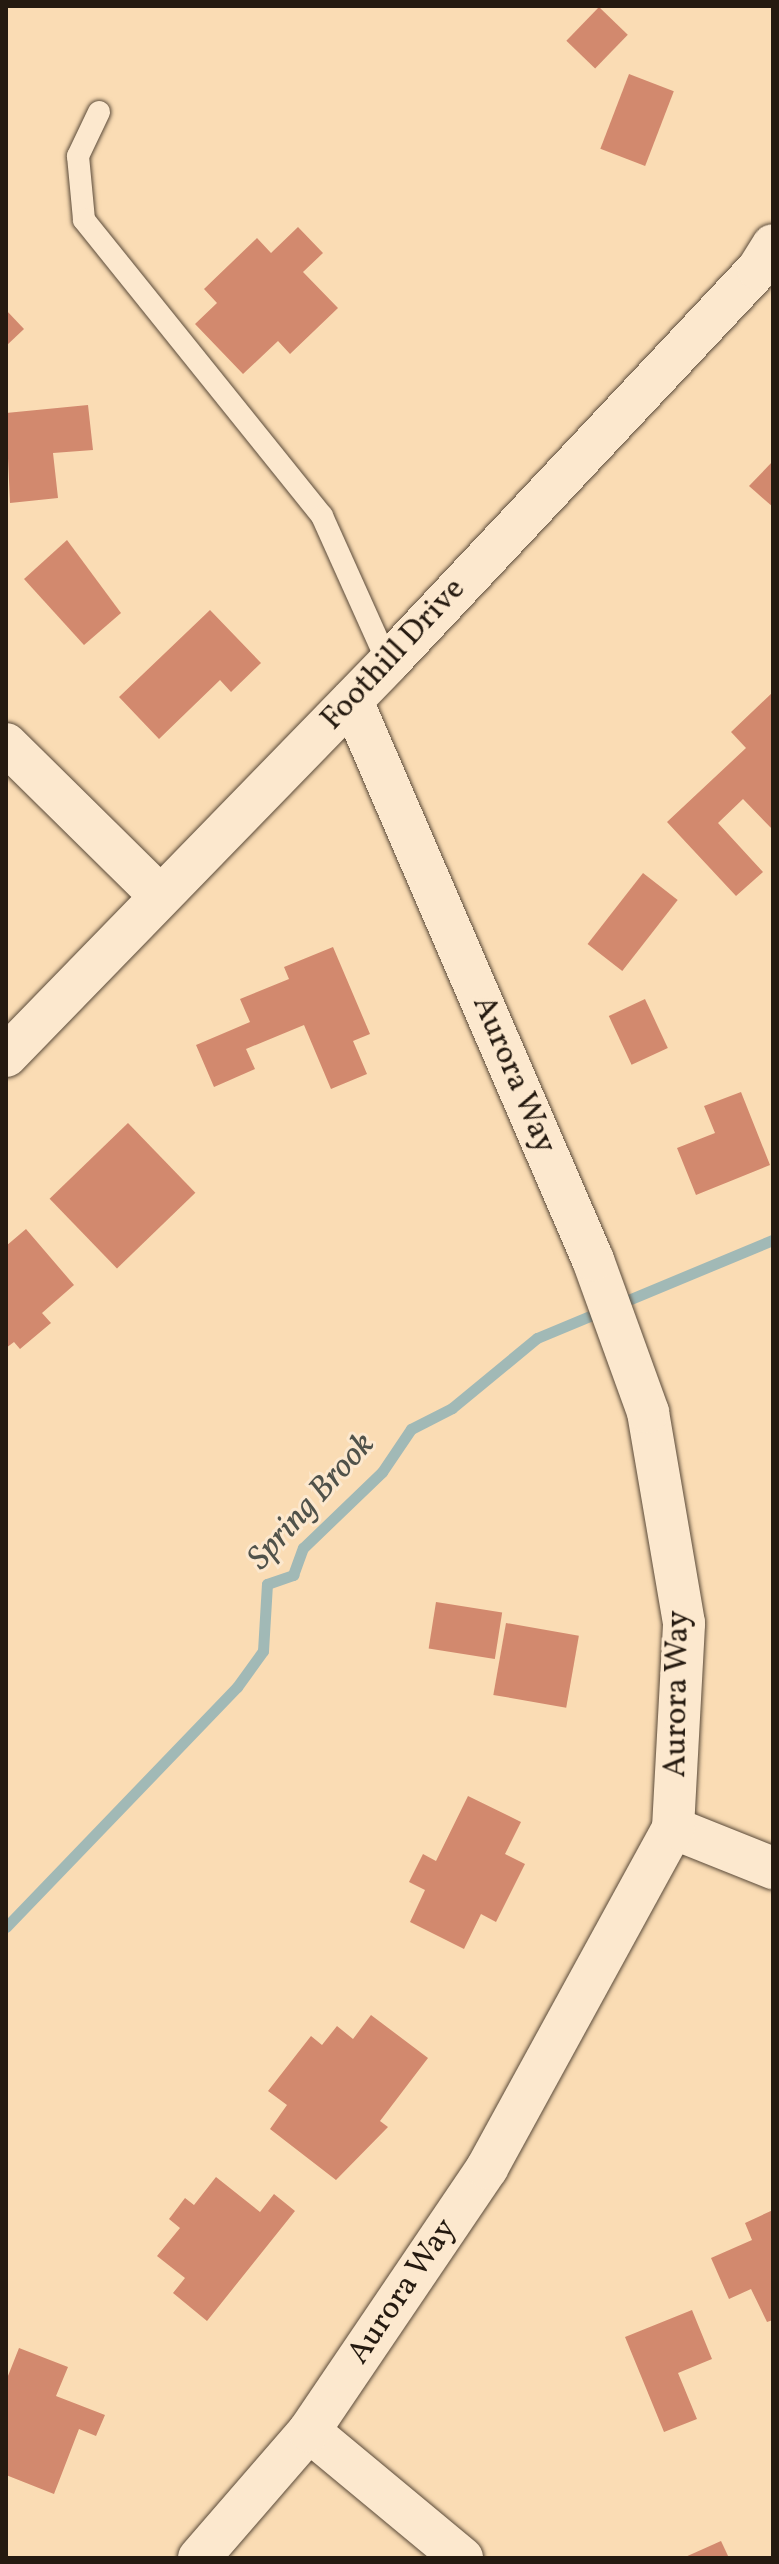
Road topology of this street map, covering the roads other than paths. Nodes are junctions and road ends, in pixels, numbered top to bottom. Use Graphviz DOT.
graph roads {
  1 [pos="99,112"];
  2 [pos="773,245"];
  3 [pos="388,663"];
  4 [pos="352,701"];
  5 [pos="6,744"];
  6 [pos="160,896"];
  7 [pos="6,1056"];
  8 [pos="673,1828"];
  9 [pos="773,1868"];
  10 [pos="309,2431"];
  11 [pos="199,2558"];
  12 [pos="462,2558"];
  1 -- 3 [label="lane"];
  2 -- 3 [label="street, Foothill Drive"];
  3 -- 4 [label="street, Foothill Drive"];
  4 -- 6 [label="street, Foothill Drive"];
  4 -- 8 [label="street, Aurora Way"];
  5 -- 6 [label="street"];
  6 -- 7 [label="street, Foothill Drive"];
  8 -- 9 [label="street"];
  8 -- 10 [label="street, Aurora Way"];
  10 -- 11 [label="street, Aurora Way"];
  10 -- 12 [label="street"];
}
